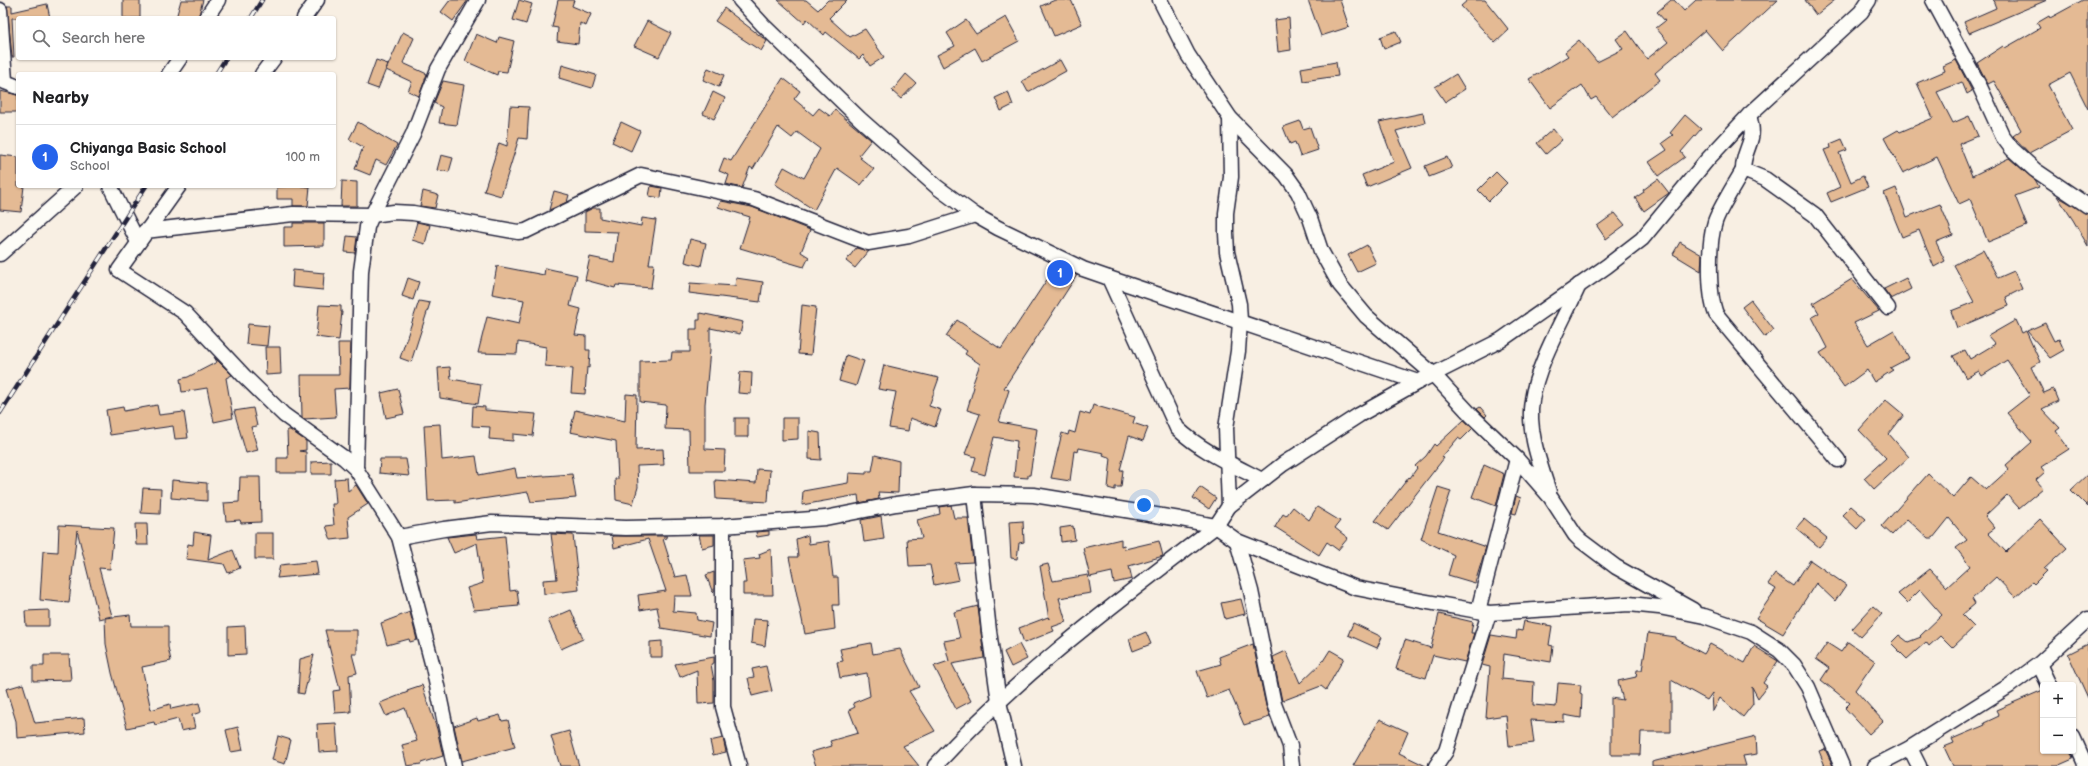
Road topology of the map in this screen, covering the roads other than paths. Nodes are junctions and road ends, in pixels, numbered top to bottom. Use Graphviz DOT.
graph roads {
  1 [pos="218,0"];
  2 [pos="317,0"];
  3 [pos="478,0"];
  4 [pos="740,0"];
  5 [pos="1160,0"];
  6 [pos="1869,0"];
  7 [pos="1933,0"];
  8 [pos="0,10"];
  9 [pos="207,16"];
  10 [pos="305,16"];
  11 [pos="179,60"];
  12 [pos="272,60"];
  13 [pos="171,72"];
  14 [pos="264,72"];
  15 [pos="3,81"];
  16 [pos="16,86"];
  17 [pos="1749,115"];
  18 [pos="1230,118"];
  19 [pos="1743,170"];
  20 [pos="74,188"];
  21 [pos="111,188"];
  22 [pos="178,188"];
  23 [pos="2088,206"];
  24 [pos="372,215"];
  25 [pos="975,215"];
  26 [pos="141,237"];
  27 [pos="0,254"];
  28 [pos="1108,278"];
  29 [pos="1580,284"];
  30 [pos="1888,308"];
  31 [pos="1240,321"];
  32 [pos="1433,374"];
  33 [pos="1418,382"];
  34 [pos="1517,459"];
  35 [pos="1838,460"];
  36 [pos="1228,462"];
  37 [pos="356,469"];
  38 [pos="1262,480"];
  39 [pos="974,494"];
  40 [pos="1551,498"];
  41 [pos="1229,506"];
  42 [pos="723,526"];
  43 [pos="1216,526"];
  44 [pos="399,537"];
  45 [pos="1237,541"];
  46 [pos="1483,612"];
  47 [pos="1704,616"];
  48 [pos="2088,619"];
  49 [pos="2039,664"];
  50 [pos="2048,682"];
  51 [pos="999,702"];
  52 [pos="2076,744"];
  53 [pos="1910,748"];
  54 [pos="1440,763"];
  55 [pos="454,766"];
  56 [pos="739,766"];
  57 [pos="935,766"];
  58 [pos="1014,766"];
  59 [pos="1292,766"];
  60 [pos="1842,766"];
  61 [pos="1875,766"];
  62 [pos="1919,766"];
  63 [pos="2086,766"];
  1 -- 9 [label="street"];
  2 -- 10 [label="street"];
  3 -- 24 [label="street"];
  4 -- 25 [label="street"];
  5 -- 18 [label="street"];
  6 -- 17 [label="street"];
  7 -- 23 [label="street"];
  8 -- 15 [label="street"];
  11 -- 13 [label="street"];
  12 -- 14 [label="street"];
  15 -- 16 [label="street"];
  17 -- 19 [label="street"];
  17 -- 29 [label="street"];
  18 -- 31 [label="street"];
  18 -- 32 [label="street"];
  19 -- 30 [label="street"];
  19 -- 35 [label="street"];
  20 -- 27 [label="street"];
  21 -- 26 [label="street"];
  22 -- 26 [label="street"];
  24 -- 25 [label="street"];
  24 -- 26 [label="street"];
  24 -- 37 [label="street"];
  25 -- 28 [label="street"];
  26 -- 37 [label="street"];
  28 -- 31 [label="street"];
  28 -- 36 [label="street"];
  29 -- 32 [label="street"];
  29 -- 40 [label="street"];
  31 -- 33 [label="street"];
  31 -- 36 [label="street"];
  32 -- 33 [label="street"];
  32 -- 34 [label="street"];
  33 -- 38 [label="street"];
  34 -- 40 [label="street"];
  34 -- 46 [label="street"];
  36 -- 38 [label="street"];
  36 -- 41 [label="street"];
  37 -- 44 [label="street"];
  38 -- 41 [label="street"];
  39 -- 42 [label="street"];
  39 -- 43 [label="street"];
  39 -- 51 [label="street"];
  40 -- 47 [label="street"];
  41 -- 43 [label="street"];
  42 -- 44 [label="street"];
  42 -- 56 [label="street"];
  43 -- 45 [label="street"];
  43 -- 51 [label="street"];
  44 -- 55 [label="street"];
  45 -- 46 [label="street"];
  45 -- 59 [label="street"];
  46 -- 47 [label="street"];
  46 -- 54 [label="street"];
  47 -- 60 [label="street"];
  48 -- 49 [label="street"];
  49 -- 50 [label="street"];
  49 -- 53 [label="street"];
  51 -- 57 [label="street"];
  51 -- 58 [label="street"];
  52 -- 63 [label="street"];
  53 -- 61 [label="street"];
  53 -- 62 [label="street"];
}
